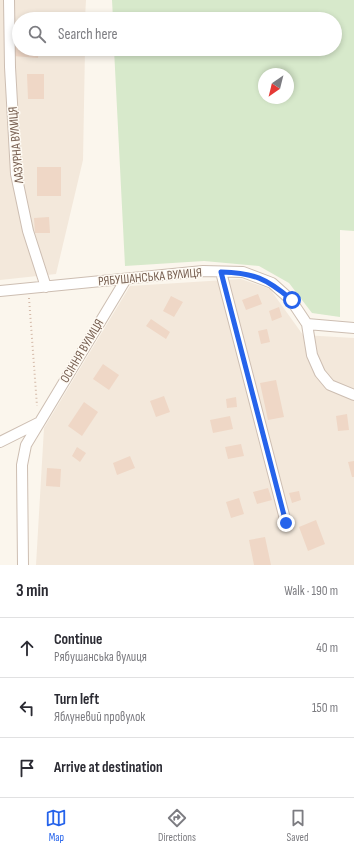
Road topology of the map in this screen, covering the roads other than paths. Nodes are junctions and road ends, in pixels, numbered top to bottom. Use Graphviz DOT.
graph roads {
  1 [pos="9,0"];
  2 [pos="221,272"];
  3 [pos="126,279"];
  4 [pos="46,287"];
  5 [pos="0,291"];
  6 [pos="307,324"];
  7 [pos="354,328"];
  8 [pos="354,395"];
  9 [pos="38,423"];
  10 [pos="0,442"];
  11 [pos="286,523"];
  12 [pos="23,565"];
  1 -- 4 [label="street, ЛАЗУРНА ВУЛИЦЯ"];
  2 -- 3 [label="street, РЯБУШАНСЬКА ВУЛИЦЯ"];
  2 -- 6 [label="street, РЯБУШАНСЬКА ВУЛИЦЯ"];
  2 -- 11 [label="street"];
  3 -- 4 [label="street, РЯБУШАНСЬКА ВУЛИЦЯ"];
  3 -- 9 [label="street, ОСІННЯ ВУЛИЦЯ"];
  4 -- 5 [label="street, РЯБУШАНСЬКА ВУЛИЦЯ"];
  6 -- 7 [label="street"];
  6 -- 8 [label="street, РЯБУШАНСЬКА ВУЛИЦЯ"];
  9 -- 10 [label="street"];
  9 -- 12 [label="street, ОСІННЯ ВУЛИЦЯ"];
}
